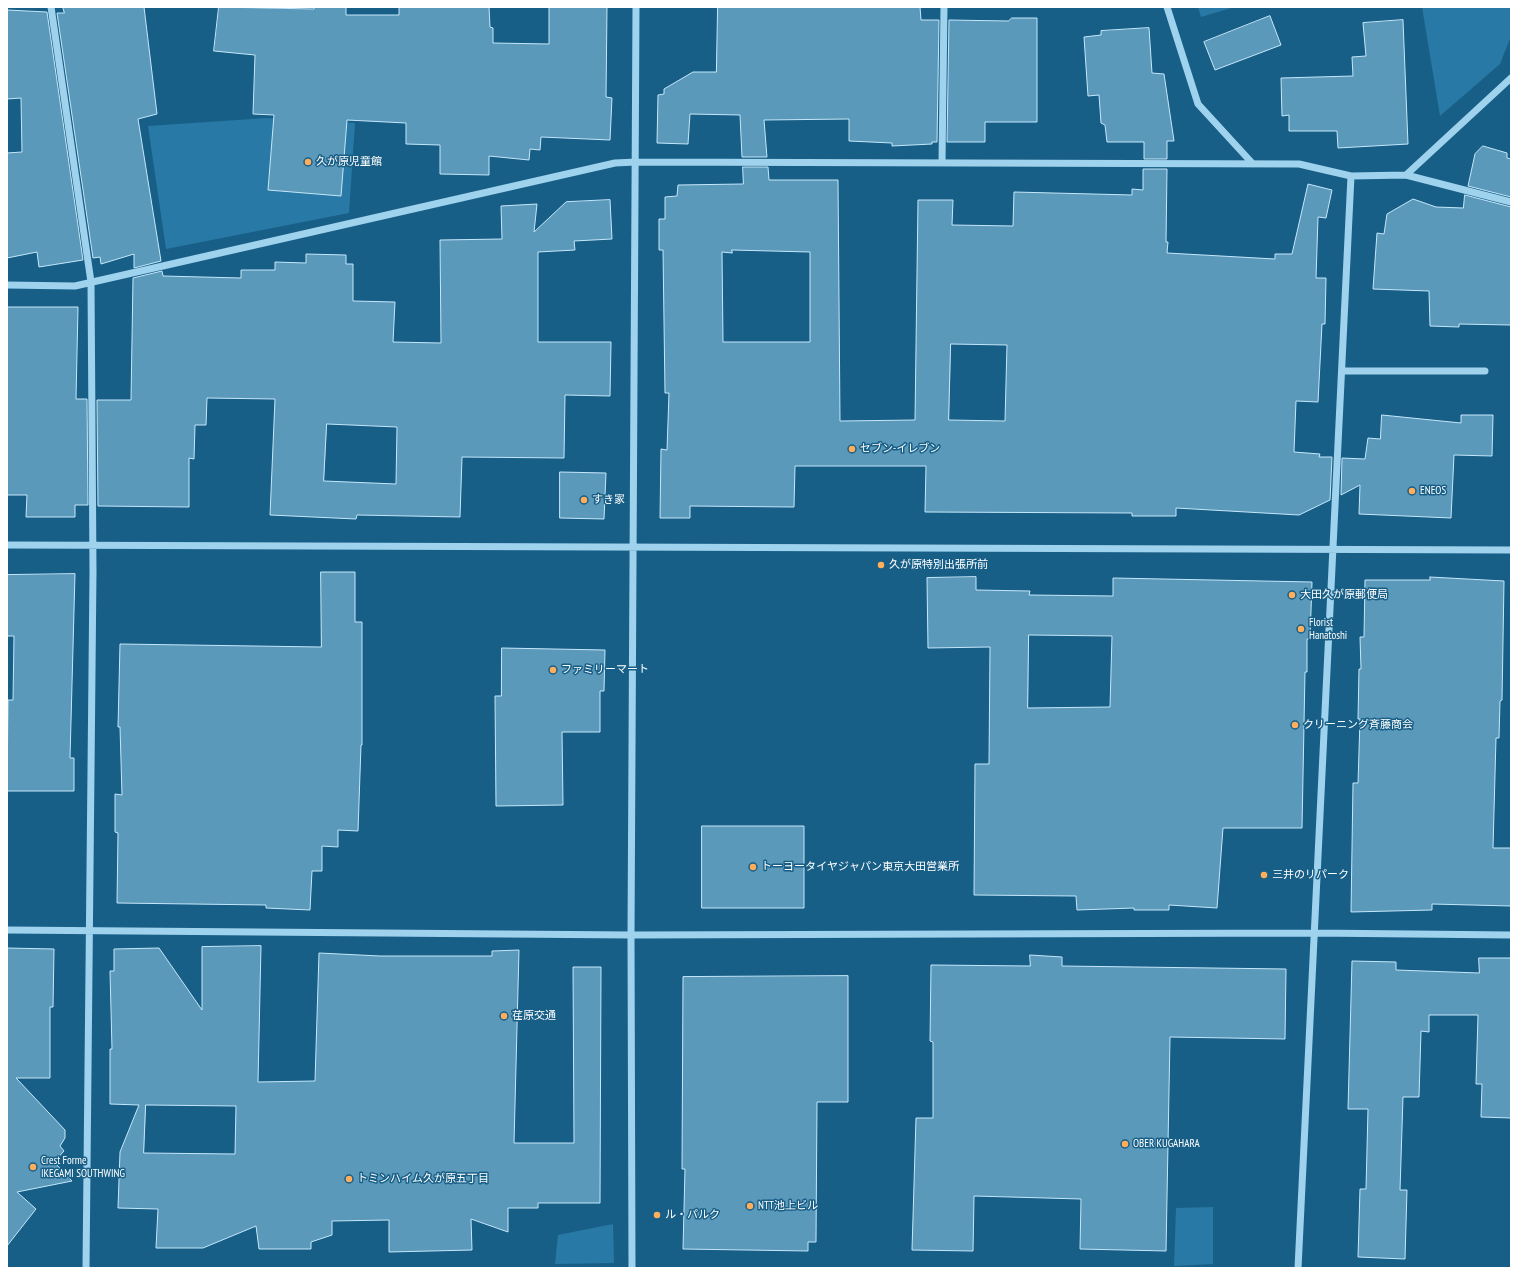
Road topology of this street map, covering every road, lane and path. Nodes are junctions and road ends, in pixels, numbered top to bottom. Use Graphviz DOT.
graph roads {
  1 [pos="51,7"];
  2 [pos="636,7"];
  3 [pos="944,7"];
  4 [pos="1167,7"];
  5 [pos="1511,78"];
  6 [pos="636,162"];
  7 [pos="942,163"];
  8 [pos="1253,164"];
  9 [pos="1406,174"];
  10 [pos="1351,176"];
  11 [pos="1511,202"];
  12 [pos="91,282"];
  13 [pos="7,285"];
  14 [pos="1342,371"];
  15 [pos="1485,371"];
  16 [pos="7,545"];
  17 [pos="92,545"];
  18 [pos="634,547"];
  19 [pos="1333,549"];
  20 [pos="1511,550"];
  21 [pos="7,930"];
  22 [pos="89,931"];
  23 [pos="1314,933"];
  24 [pos="1511,934"];
  25 [pos="631,935"];
  26 [pos="86,1268"];
  27 [pos="632,1268"];
  28 [pos="1298,1268"];
  1 -- 12 [label="street"];
  2 -- 6 [label="street"];
  3 -- 7 [label="street"];
  4 -- 8 [label="street"];
  5 -- 9 [label="street"];
  6 -- 7 [label="street"];
  6 -- 12 [label="street"];
  6 -- 18 [label="street"];
  7 -- 8 [label="street"];
  8 -- 10 [label="street"];
  9 -- 10 [label="street"];
  9 -- 11 [label="street"];
  10 -- 14 [label="street"];
  12 -- 13 [label="street"];
  12 -- 17 [label="street"];
  14 -- 15 [label="street"];
  14 -- 19 [label="street"];
  16 -- 17 [label="street"];
  17 -- 18 [label="street"];
  17 -- 22 [label="street"];
  18 -- 19 [label="street"];
  18 -- 25 [label="street"];
  19 -- 20 [label="street"];
  19 -- 23 [label="street"];
  21 -- 22 [label="street"];
  22 -- 25 [label="street"];
  22 -- 26 [label="street"];
  23 -- 24 [label="street"];
  23 -- 25 [label="street"];
  23 -- 28 [label="street"];
  25 -- 27 [label="street"];
}
